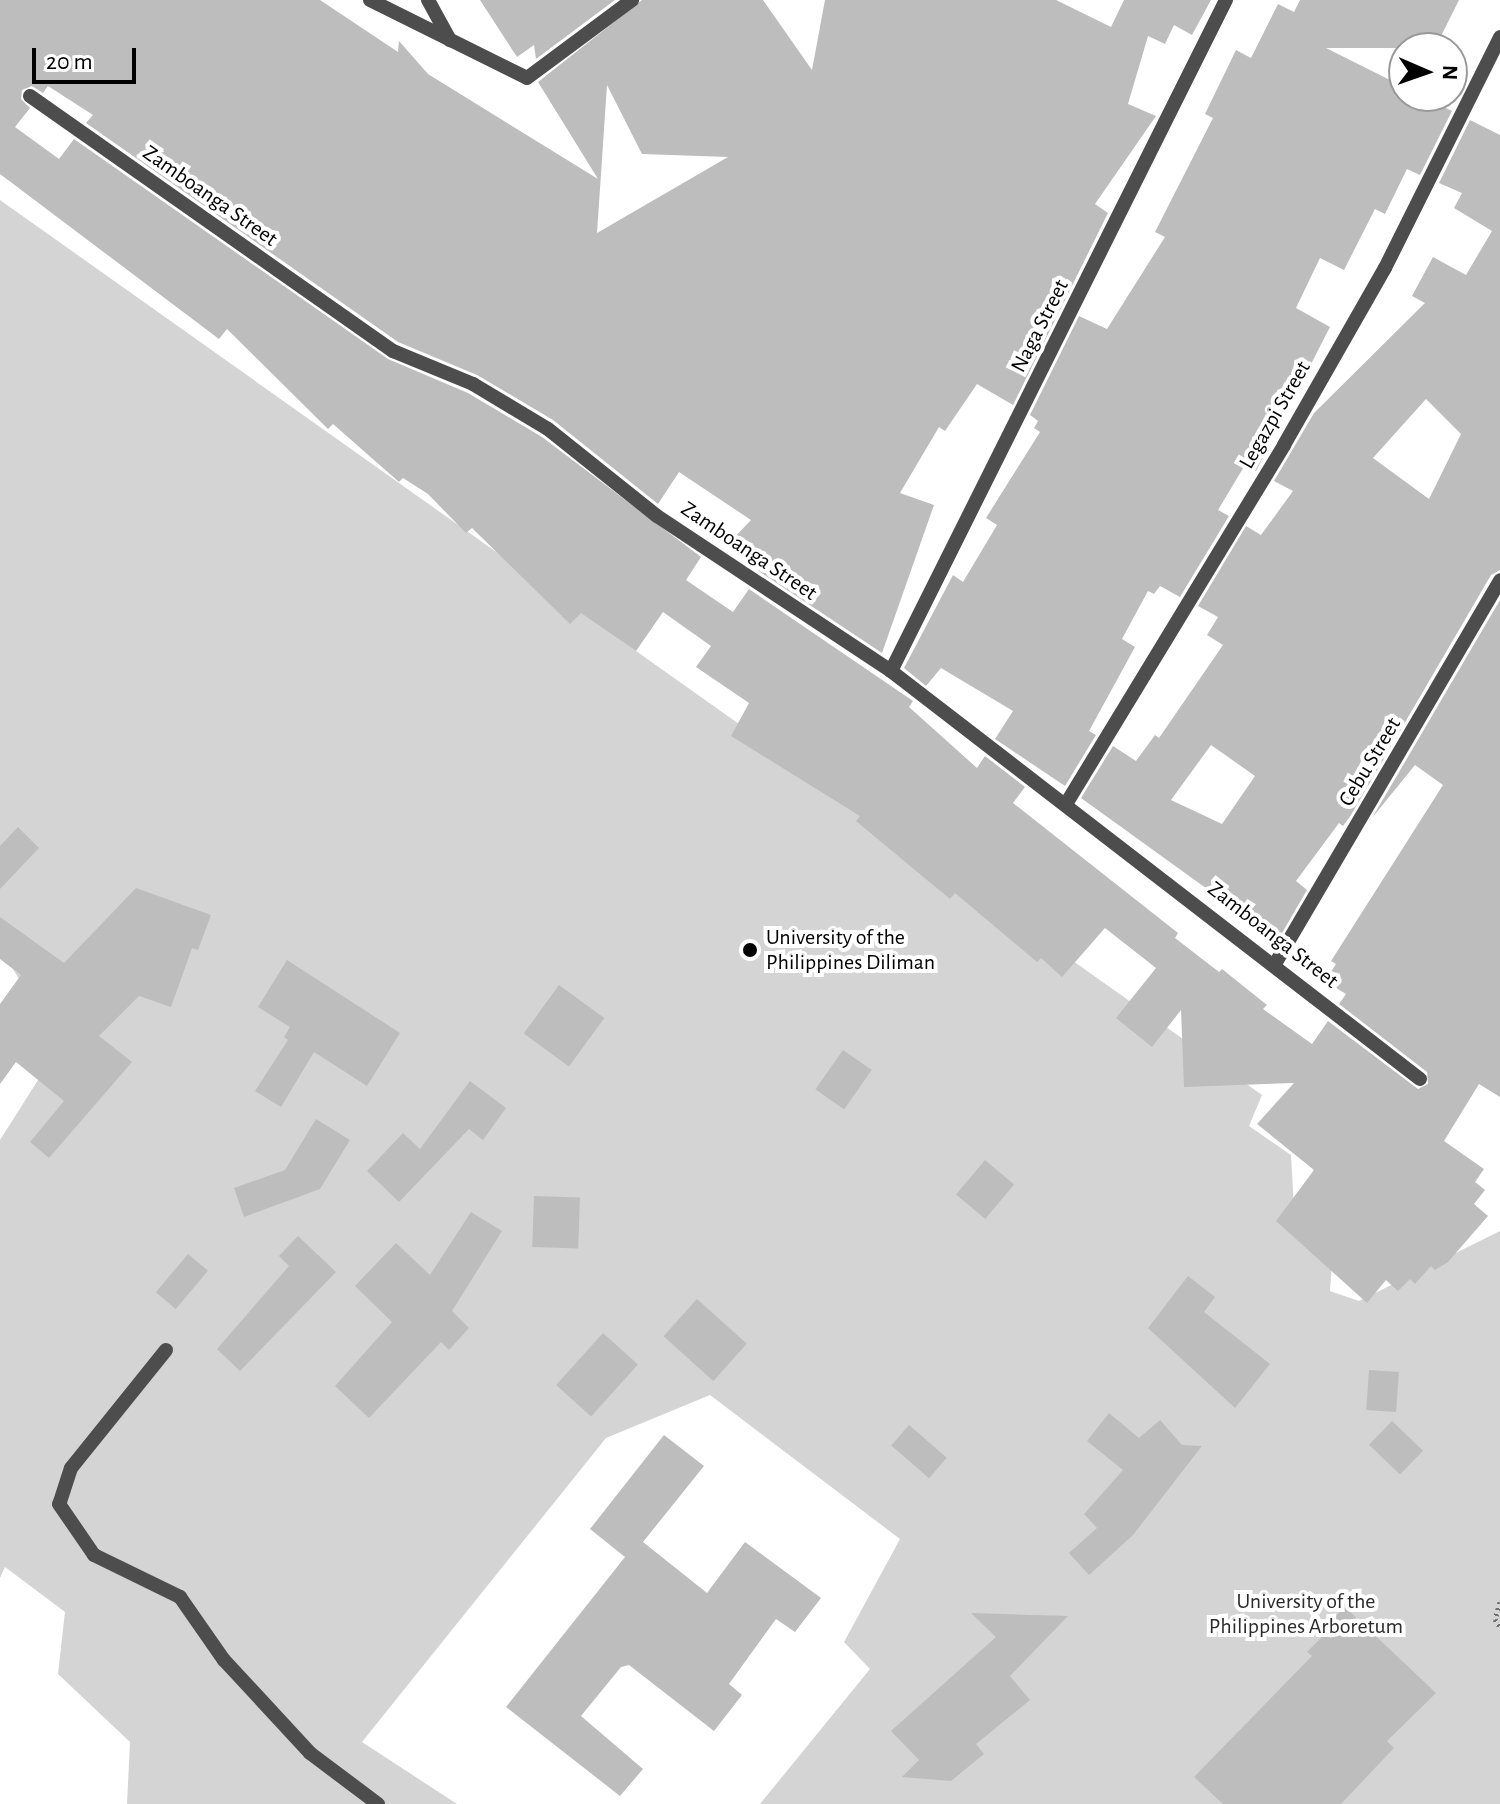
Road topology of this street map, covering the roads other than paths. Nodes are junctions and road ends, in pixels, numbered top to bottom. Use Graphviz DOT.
graph roads {
  1 [pos="370,0"];
  2 [pos="428,0"];
  3 [pos="632,0"];
  4 [pos="1226,0"];
  5 [pos="1500,37"];
  6 [pos="450,40"];
  7 [pos="30,96"];
  8 [pos="1500,580"];
  9 [pos="891,671"];
  10 [pos="1066,804"];
  11 [pos="1275,964"];
  12 [pos="1420,1079"];
  13 [pos="166,1350"];
  14 [pos="378,1804"];
  1 -- 6 [label="street"];
  2 -- 6 [label="street"];
  3 -- 6 [label="street"];
  4 -- 9 [label="street, Naga Street"];
  5 -- 10 [label="street, Legazpi Street"];
  7 -- 9 [label="street, Zamboanga Street"];
  8 -- 11 [label="street, Cebu Street"];
  9 -- 10 [label="street, Zamboanga Street"];
  10 -- 11 [label="street, Zamboanga Street"];
  11 -- 12 [label="street, Zamboanga Street"];
  13 -- 14 [label="street"];
}
